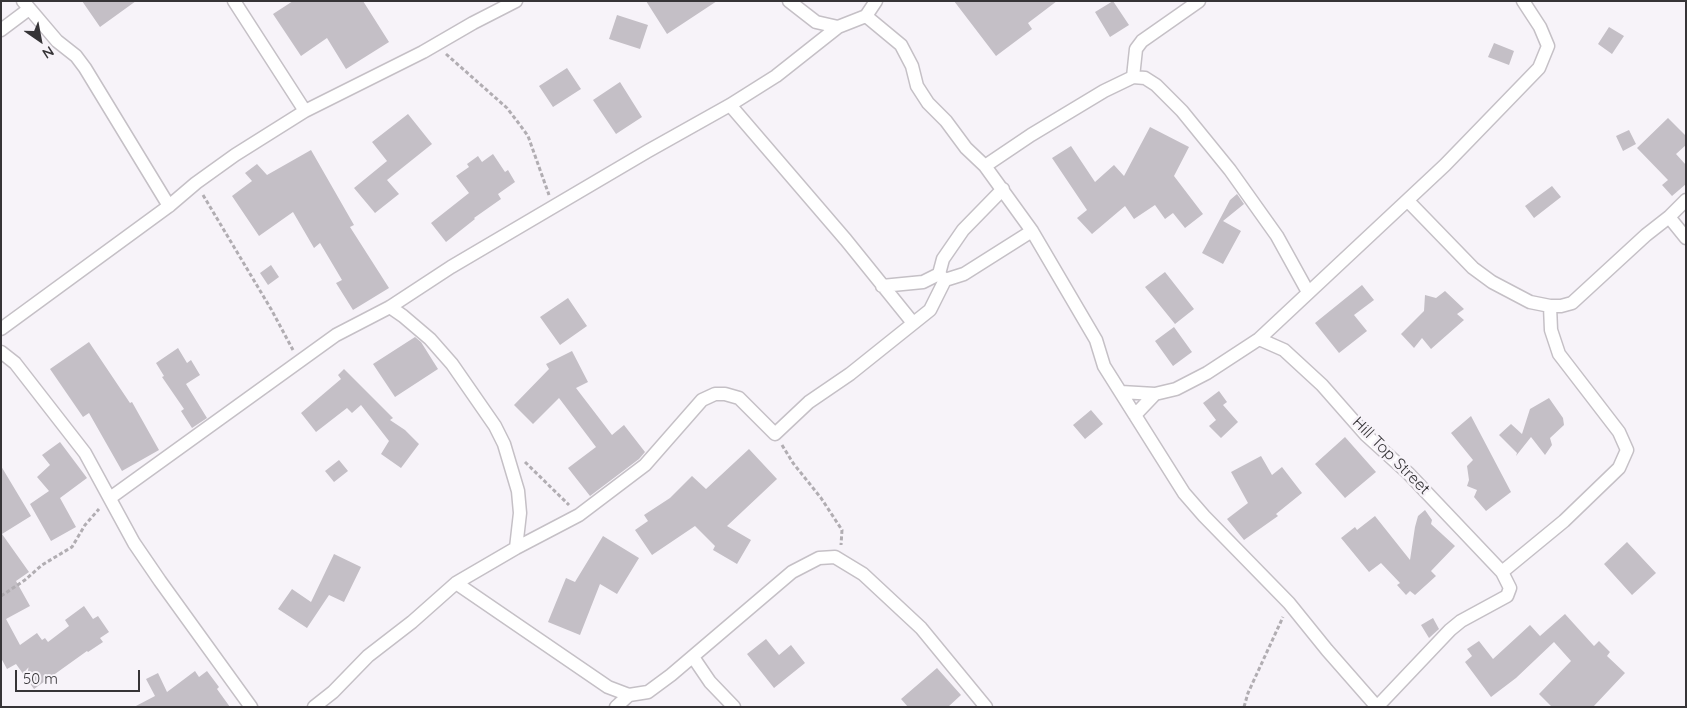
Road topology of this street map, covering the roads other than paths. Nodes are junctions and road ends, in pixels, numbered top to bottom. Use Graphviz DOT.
graph roads {
  1 [pos="234,1"];
  2 [pos="516,1"];
  3 [pos="789,1"];
  4 [pos="876,1"];
  5 [pos="1199,1"];
  6 [pos="1523,1"];
  7 [pos="26,5"];
  8 [pos="866,16"];
  9 [pos="838,26"];
  10 [pos="1,30"];
  11 [pos="1133,76"];
  12 [pos="730,105"];
  13 [pos="305,110"];
  14 [pos="985,166"];
  15 [pos="1003,189"];
  16 [pos="1686,200"];
  17 [pos="1408,201"];
  18 [pos="169,206"];
  19 [pos="1669,217"];
  20 [pos="1032,231"];
  21 [pos="1686,238"];
  22 [pos="942,277"];
  23 [pos="882,286"];
  24 [pos="1308,292"];
  25 [pos="1550,306"];
  26 [pos="390,307"];
  27 [pos="913,323"];
  28 [pos="1,329"];
  29 [pos="1259,339"];
  30 [pos="1,352"];
  31 [pos="1121,392"];
  32 [pos="1155,394"];
  33 [pos="1135,415"];
  34 [pos="110,498"];
  35 [pos="516,548"];
  36 [pos="1502,572"];
  37 [pos="456,583"];
  38 [pos="693,657"];
  39 [pos="629,695"];
  40 [pos="251,707"];
  41 [pos="314,707"];
  42 [pos="616,707"];
  43 [pos="734,707"];
  44 [pos="986,707"];
  45 [pos="1377,707"];
  1 -- 13 [label="street"];
  2 -- 13 [label="street"];
  3 -- 9 [label="street"];
  4 -- 8 [label="street"];
  5 -- 11 [label="street"];
  6 -- 17 [label="street"];
  7 -- 10 [label="street"];
  7 -- 18 [label="street"];
  8 -- 9 [label="street"];
  8 -- 14 [label="street"];
  9 -- 12 [label="street"];
  11 -- 14 [label="street"];
  11 -- 24 [label="street"];
  12 -- 23 [label="street"];
  12 -- 26 [label="street"];
  13 -- 18 [label="street"];
  14 -- 15 [label="street"];
  15 -- 20 [label="street"];
  15 -- 22 [label="street"];
  16 -- 19 [label="street"];
  17 -- 24 [label="street"];
  17 -- 25 [label="street"];
  18 -- 28 [label="street"];
  19 -- 21 [label="street"];
  19 -- 25 [label="street"];
  20 -- 22 [label="street"];
  20 -- 31 [label="street"];
  22 -- 23 [label="street"];
  22 -- 27 [label="street"];
  23 -- 27 [label="street"];
  24 -- 29 [label="street"];
  25 -- 36 [label="street"];
  26 -- 34 [label="street"];
  26 -- 35 [label="street"];
  27 -- 35 [label="street"];
  29 -- 32 [label="street"];
  29 -- 36 [label="street, Hill Top Street"];
  30 -- 34 [label="street"];
  31 -- 32 [label="street"];
  31 -- 33 [label="street"];
  32 -- 33 [label="street"];
  33 -- 45 [label="street"];
  34 -- 40 [label="street"];
  35 -- 37 [label="street"];
  36 -- 45 [label="street, Hill Top Street"];
  37 -- 39 [label="street"];
  37 -- 41 [label="street"];
  38 -- 39 [label="street"];
  38 -- 43 [label="street"];
  38 -- 44 [label="street"];
  39 -- 42 [label="street"];
}
